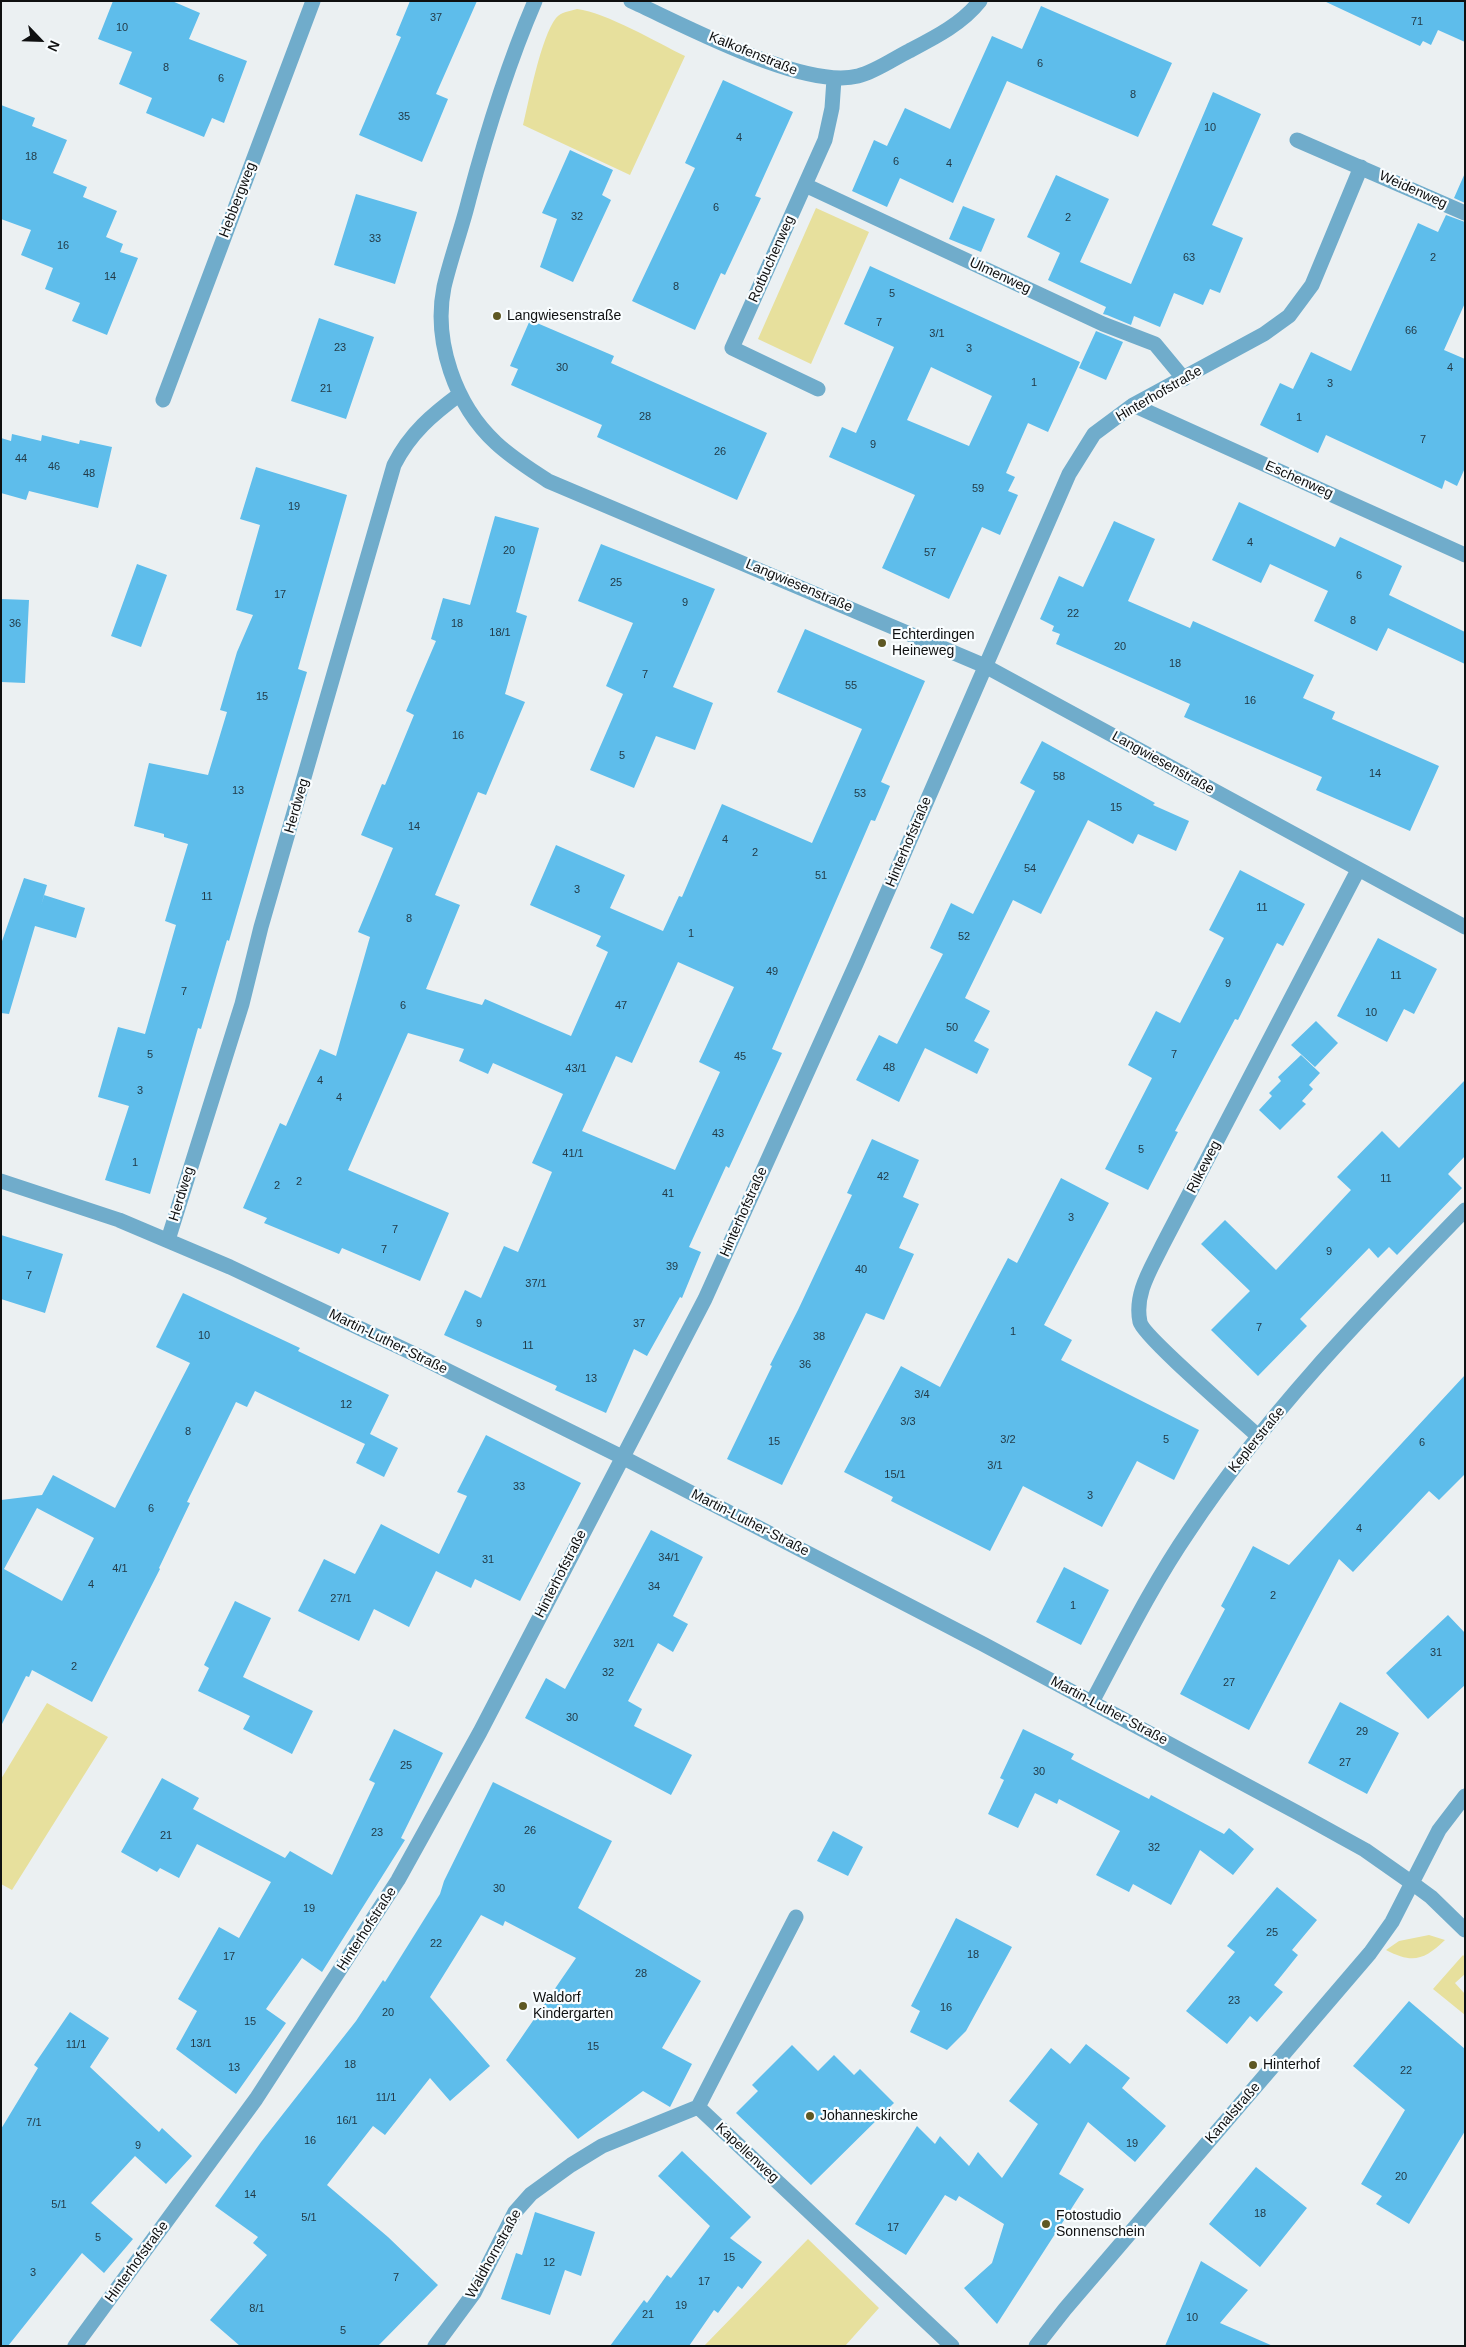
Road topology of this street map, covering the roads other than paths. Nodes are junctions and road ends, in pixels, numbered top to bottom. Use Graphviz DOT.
graph roads {
  1 [pos="313,1"];
  2 [pos="535,1"];
  3 [pos="631,1"];
  4 [pos="980,1"];
  5 [pos="834,79"];
  6 [pos="1297,140"];
  7 [pos="1361,166"];
  8 [pos="805,185"];
  9 [pos="1465,213"];
  10 [pos="1184,379"];
  11 [pos="818,389"];
  12 [pos="460,394"];
  13 [pos="163,400"];
  14 [pos="1134,405"];
  15 [pos="1465,555"];
  16 [pos="985,666"];
  17 [pos="1358,870"];
  18 [pos="1465,928"];
  19 [pos="1,1181"];
  20 [pos="1465,1210"];
  21 [pos="168,1240"];
  22 [pos="1258,1436"];
  23 [pos="622,1457"];
  24 [pos="1092,1702"];
  25 [pos="1465,1796"];
  26 [pos="1412,1883"];
  27 [pos="796,1917"];
  28 [pos="1465,1930"];
  29 [pos="698,2107"];
  30 [pos="75,2346"];
  31 [pos="435,2346"];
  32 [pos="952,2346"];
  33 [pos="1036,2346"];
  1 -- 13 [label="street, Hebbergweg"];
  2 -- 12 [label="street, Langwiesenstraße"];
  3 -- 5 [label="street, Kalkofenstraße"];
  4 -- 5 [label="street, Kalkofenstraße"];
  5 -- 8 [label="street, Rotbuchenweg"];
  6 -- 7 [label="street"];
  7 -- 9 [label="street, Weidenweg"];
  7 -- 10 [label="street, Hinterhofstraße"];
  8 -- 10 [label="street, Ulmenweg"];
  8 -- 11 [label="street, Rotbuchenweg"];
  10 -- 14 [label="street, Hinterhofstraße"];
  12 -- 16 [label="street, Langwiesenstraße"];
  12 -- 21 [label="street, Herdweg"];
  14 -- 15 [label="street, Eschenweg"];
  14 -- 16 [label="street, Hinterhofstraße"];
  16 -- 17 [label="street, Langwiesenstraße"];
  16 -- 23 [label="street, Hinterhofstraße"];
  17 -- 18 [label="street, Langwiesenstraße"];
  17 -- 22 [label="street, Rilkeweg"];
  19 -- 21 [label="street, Martin-Luther-Straße"];
  20 -- 22 [label="street, Keplerstraße"];
  21 -- 23 [label="street, Martin-Luther-Straße"];
  22 -- 24 [label="street, Keplerstraße"];
  23 -- 24 [label="street, Martin-Luther-Straße"];
  23 -- 30 [label="street, Hinterhofstraße"];
  24 -- 26 [label="street, Martin-Luther-Straße"];
  25 -- 26 [label="street, Kanalstraße"];
  26 -- 28 [label="street, Martin-Luther-Straße"];
  26 -- 33 [label="street, Kanalstraße"];
  27 -- 29 [label="street"];
  29 -- 31 [label="street, Waldhornstraße"];
  29 -- 32 [label="street, Kapellenweg"];
}
